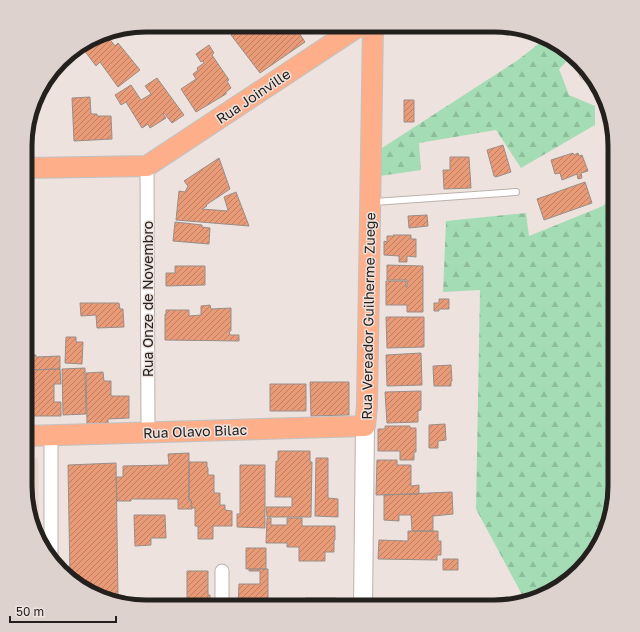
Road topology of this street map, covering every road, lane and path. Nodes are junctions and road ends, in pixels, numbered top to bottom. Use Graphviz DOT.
graph roads {
  1 [pos="350,32"];
  2 [pos="373,32"];
  3 [pos="147,166"];
  4 [pos="32,168"];
  5 [pos="516,192"];
  6 [pos="370,202"];
  7 [pos="365,426"];
  8 [pos="148,432"];
  9 [pos="50,435"];
  10 [pos="32,436"];
  11 [pos="51,550"];
  12 [pos="222,571"];
  13 [pos="222,600"];
  14 [pos="363,600"];
  1 -- 3 [label="main road, Rua Joinville"];
  2 -- 6 [label="main road, Rua Vereador Guilherme Zuege"];
  3 -- 4 [label="main road"];
  3 -- 8 [label="street, Rua Onze de Novembro"];
  5 -- 6 [label="lane"];
  6 -- 7 [label="main road, Rua Vereador Guilherme Zuege"];
  7 -- 8 [label="main road, Rua Olavo Bilac"];
  7 -- 14 [label="main road, Rua Vereador Guilherme Zuege"];
  8 -- 9 [label="main road, Rua Olavo Bilac"];
  9 -- 10 [label="main road, Rua Olavo Bilac"];
  9 -- 11 [label="street"];
  12 -- 13 [label="street"];
}
